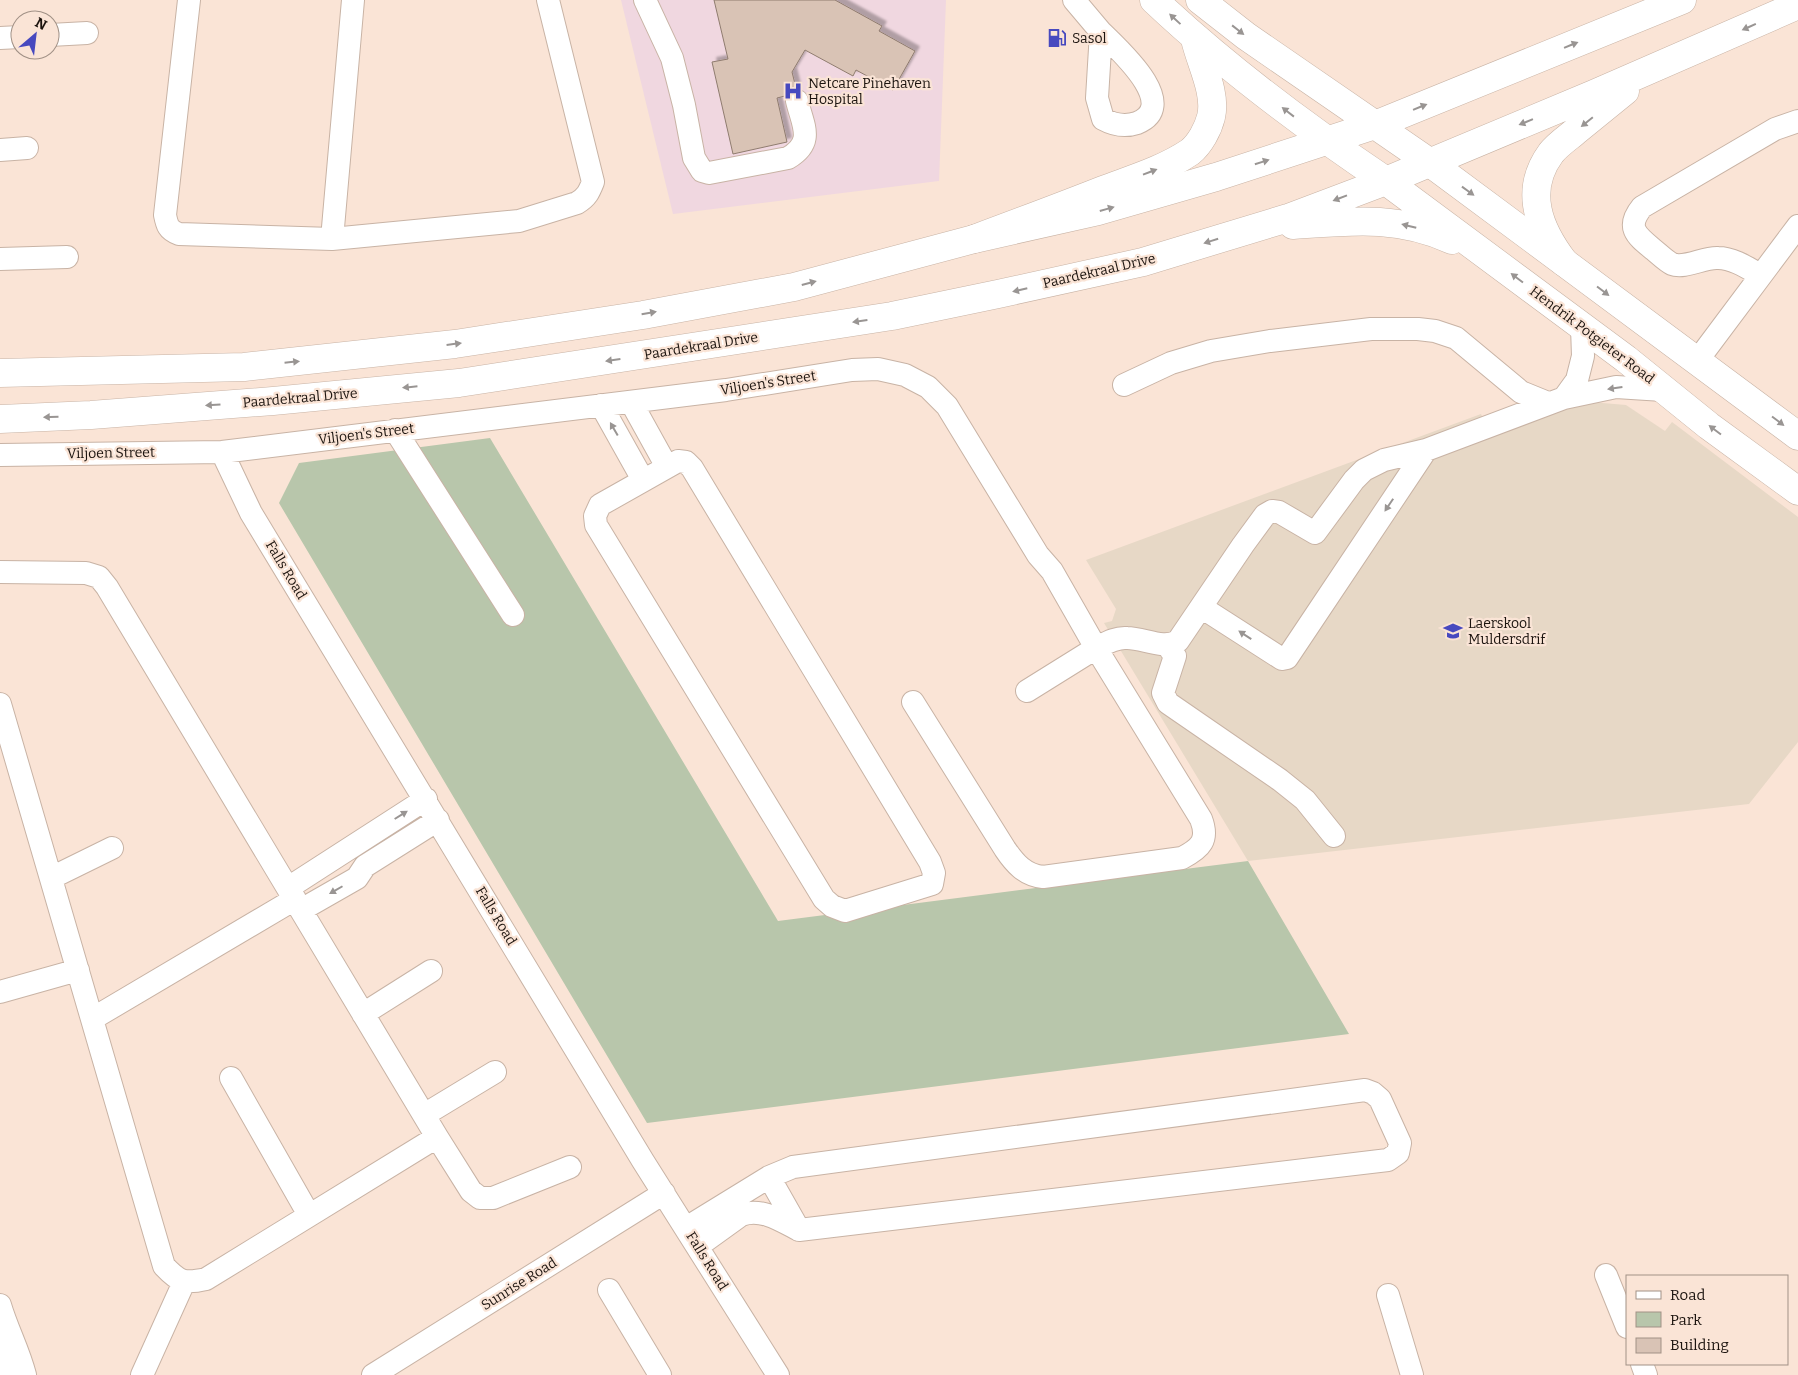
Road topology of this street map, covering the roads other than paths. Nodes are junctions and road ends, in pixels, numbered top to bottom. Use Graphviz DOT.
graph roads {
  1 [pos="189,0"];
  2 [pos="353,0"];
  3 [pos="548,0"];
  4 [pos="644,0"];
  5 [pos="1074,0"];
  6 [pos="1154,0"];
  7 [pos="1200,0"];
  8 [pos="1682,0"];
  9 [pos="1798,5"];
  10 [pos="1101,32"];
  11 [pos="87,34"];
  12 [pos="60,35"];
  13 [pos="1195,39"];
  14 [pos="1652,69"];
  15 [pos="796,101"];
  16 [pos="1798,121"];
  17 [pos="1375,125"];
  18 [pos="1326,141"];
  19 [pos="27,148"];
  20 [pos="0,150"];
  21 [pos="1429,162"];
  22 [pos="1386,181"];
  23 [pos="1798,226"];
  24 [pos="1258,227"];
  25 [pos="332,239"];
  26 [pos="974,239"];
  27 [pos="1487,256"];
  28 [pos="67,258"];
  29 [pos="0,259"];
  30 [pos="1564,262"];
  31 [pos="1760,275"];
  32 [pos="1582,327"];
  33 [pos="1697,361"];
  34 [pos="244,367"];
  35 [pos="0,374"];
  36 [pos="0,385"];
  37 [pos="1124,385"];
  38 [pos="1664,390"];
  39 [pos="1556,400"];
  40 [pos="631,402"];
  41 [pos="601,405"];
  42 [pos="0,418"];
  43 [pos="395,430"];
  44 [pos="1798,436"];
  45 [pos="1426,450"];
  46 [pos="222,452"];
  47 [pos="0,455"];
  48 [pos="667,467"];
  49 [pos="1364,470"];
  50 [pos="643,480"];
  51 [pos="1405,482"];
  52 [pos="1798,491"];
  53 [pos="0,572"];
  54 [pos="1201,607"];
  55 [pos="513,615"];
  56 [pos="1105,643"];
  57 [pos="1168,645"];
  58 [pos="1027,691"];
  59 [pos="913,702"];
  60 [pos="0,704"];
  61 [pos="426,799"];
  62 [pos="438,820"];
  63 [pos="1334,836"];
  64 [pos="353,845"];
  65 [pos="112,848"];
  66 [pos="366,866"];
  67 [pos="51,878"];
  68 [pos="295,899"];
  69 [pos="78,970"];
  70 [pos="431,971"];
  71 [pos="0,992"];
  72 [pos="363,1014"];
  73 [pos="92,1019"];
  74 [pos="495,1072"];
  75 [pos="230,1078"];
  76 [pos="424,1115"];
  77 [pos="437,1136"];
  78 [pos="570,1167"];
  79 [pos="769,1177"];
  80 [pos="664,1193"];
  81 [pos="309,1215"];
  82 [pos="723,1217"];
  83 [pos="686,1228"];
  84 [pos="799,1230"];
  85 [pos="698,1246"];
  86 [pos="1606,1275"];
  87 [pos="184,1282"];
  88 [pos="609,1290"];
  89 [pos="1388,1295"];
  90 [pos="3,1314"];
  91 [pos="1626,1325"];
  92 [pos="7,1375"];
  93 [pos="25,1375"];
  94 [pos="142,1375"];
  95 [pos="373,1375"];
  96 [pos="660,1375"];
  97 [pos="778,1375"];
  98 [pos="1412,1375"];
  1 -- 25 [label="street"];
  2 -- 25 [label="street"];
  3 -- 25 [label="street"];
  4 -- 15 [label="street"];
  5 -- 10 [label="street"];
  13 -- 6 [label="main road, Hendrik Potgieter Road, one-way"];
  7 -- 17 [label="main road, one-way"];
  17 -- 8 [label="main road, one-way"];
  9 -- 14 [label="main road, one-way"];
  11 -- 12 [label="street"];
  18 -- 13 [label="main road, Hendrik Potgieter Road, one-way"];
  26 -- 13 [label="main road, one-way"];
  14 -- 21 [label="main road, Paardekraal Drive, one-way"];
  14 -- 30 [label="main road, one-way"];
  16 -- 31 [label="street"];
  17 -- 18 [label="main road"];
  17 -- 21 [label="main road"];
  18 -- 22 [label="main road, Hendrik Potgieter Road"];
  26 -- 18 [label="main road, one-way"];
  19 -- 20 [label="street"];
  21 -- 22 [label="main road, Paardekraal Drive"];
  21 -- 30 [label="main road, one-way"];
  22 -- 24 [label="main road, Paardekraal Drive, one-way"];
  22 -- 27 [label="main road, Hendrik Potgieter Road"];
  23 -- 31 [label="street"];
  27 -- 24 [label="main road, one-way"];
  24 -- 42 [label="main road, Paardekraal Drive, one-way"];
  34 -- 26 [label="main road, one-way"];
  32 -- 27 [label="main road, Hendrik Potgieter Road, one-way"];
  28 -- 29 [label="street"];
  30 -- 33 [label="main road, one-way"];
  31 -- 33 [label="street"];
  32 -- 38 [label="main road, Hendrik Potgieter Road"];
  32 -- 39 [label="street"];
  33 -- 44 [label="main road, one-way"];
  34 -- 35 [label="main road"];
  34 -- 36 [label="main road"];
  37 -- 39 [label="street"];
  38 -- 39 [label="street, one-way"];
  52 -- 38 [label="main road, Hendrik Potgieter Road, one-way"];
  39 -- 45 [label="street"];
  40 -- 41 [label="street, Viljoen's Street"];
  40 -- 48 [label="street"];
  40 -- 56 [label="street, Viljoen's Street"];
  41 -- 43 [label="street, Viljoen's Street"];
  50 -- 41 [label="street, one-way"];
  43 -- 46 [label="street, Viljoen's Street"];
  43 -- 55 [label="street"];
  45 -- 49 [label="street"];
  45 -- 51 [label="street"];
  46 -- 47 [label="street, Viljoen Street"];
  46 -- 61 [label="street, Falls Road"];
  48 -- 50 [label="street"];
  48 -- 50 [label="street"];
  49 -- 51 [label="street"];
  49 -- 54 [label="street"];
  51 -- 54 [label="street, one-way"];
  53 -- 68 [label="street"];
  54 -- 57 [label="street"];
  56 -- 57 [label="street"];
  56 -- 58 [label="street"];
  56 -- 59 [label="street, Viljoen's Street"];
  57 -- 63 [label="street"];
  60 -- 67 [label="street"];
  61 -- 62 [label="street, Falls Road"];
  64 -- 61 [label="street, one-way"];
  62 -- 66 [label="street"];
  62 -- 80 [label="street, Falls Road"];
  64 -- 66 [label="street"];
  64 -- 68 [label="street"];
  65 -- 67 [label="street"];
  66 -- 68 [label="street, one-way"];
  67 -- 69 [label="street"];
  68 -- 72 [label="street"];
  68 -- 73 [label="street"];
  69 -- 71 [label="street"];
  69 -- 73 [label="street"];
  70 -- 72 [label="street"];
  72 -- 76 [label="street"];
  73 -- 87 [label="street"];
  74 -- 76 [label="street"];
  75 -- 81 [label="street"];
  76 -- 77 [label="street"];
  77 -- 78 [label="street"];
  77 -- 81 [label="street"];
  79 -- 82 [label="street"];
  79 -- 84 [label="street"];
  79 -- 84 [label="street"];
  80 -- 83 [label="street, Falls Road"];
  80 -- 95 [label="street, Sunrise Road"];
  81 -- 87 [label="street"];
  82 -- 83 [label="street"];
  82 -- 84 [label="street"];
  82 -- 85 [label="street"];
  83 -- 85 [label="street, Falls Road"];
  85 -- 97 [label="street, Falls Road"];
  86 -- 91 [label="street"];
  87 -- 94 [label="street"];
  88 -- 96 [label="street"];
  89 -- 98 [label="street"];
  90 -- 92 [label="street"];
  90 -- 93 [label="street"];
}
